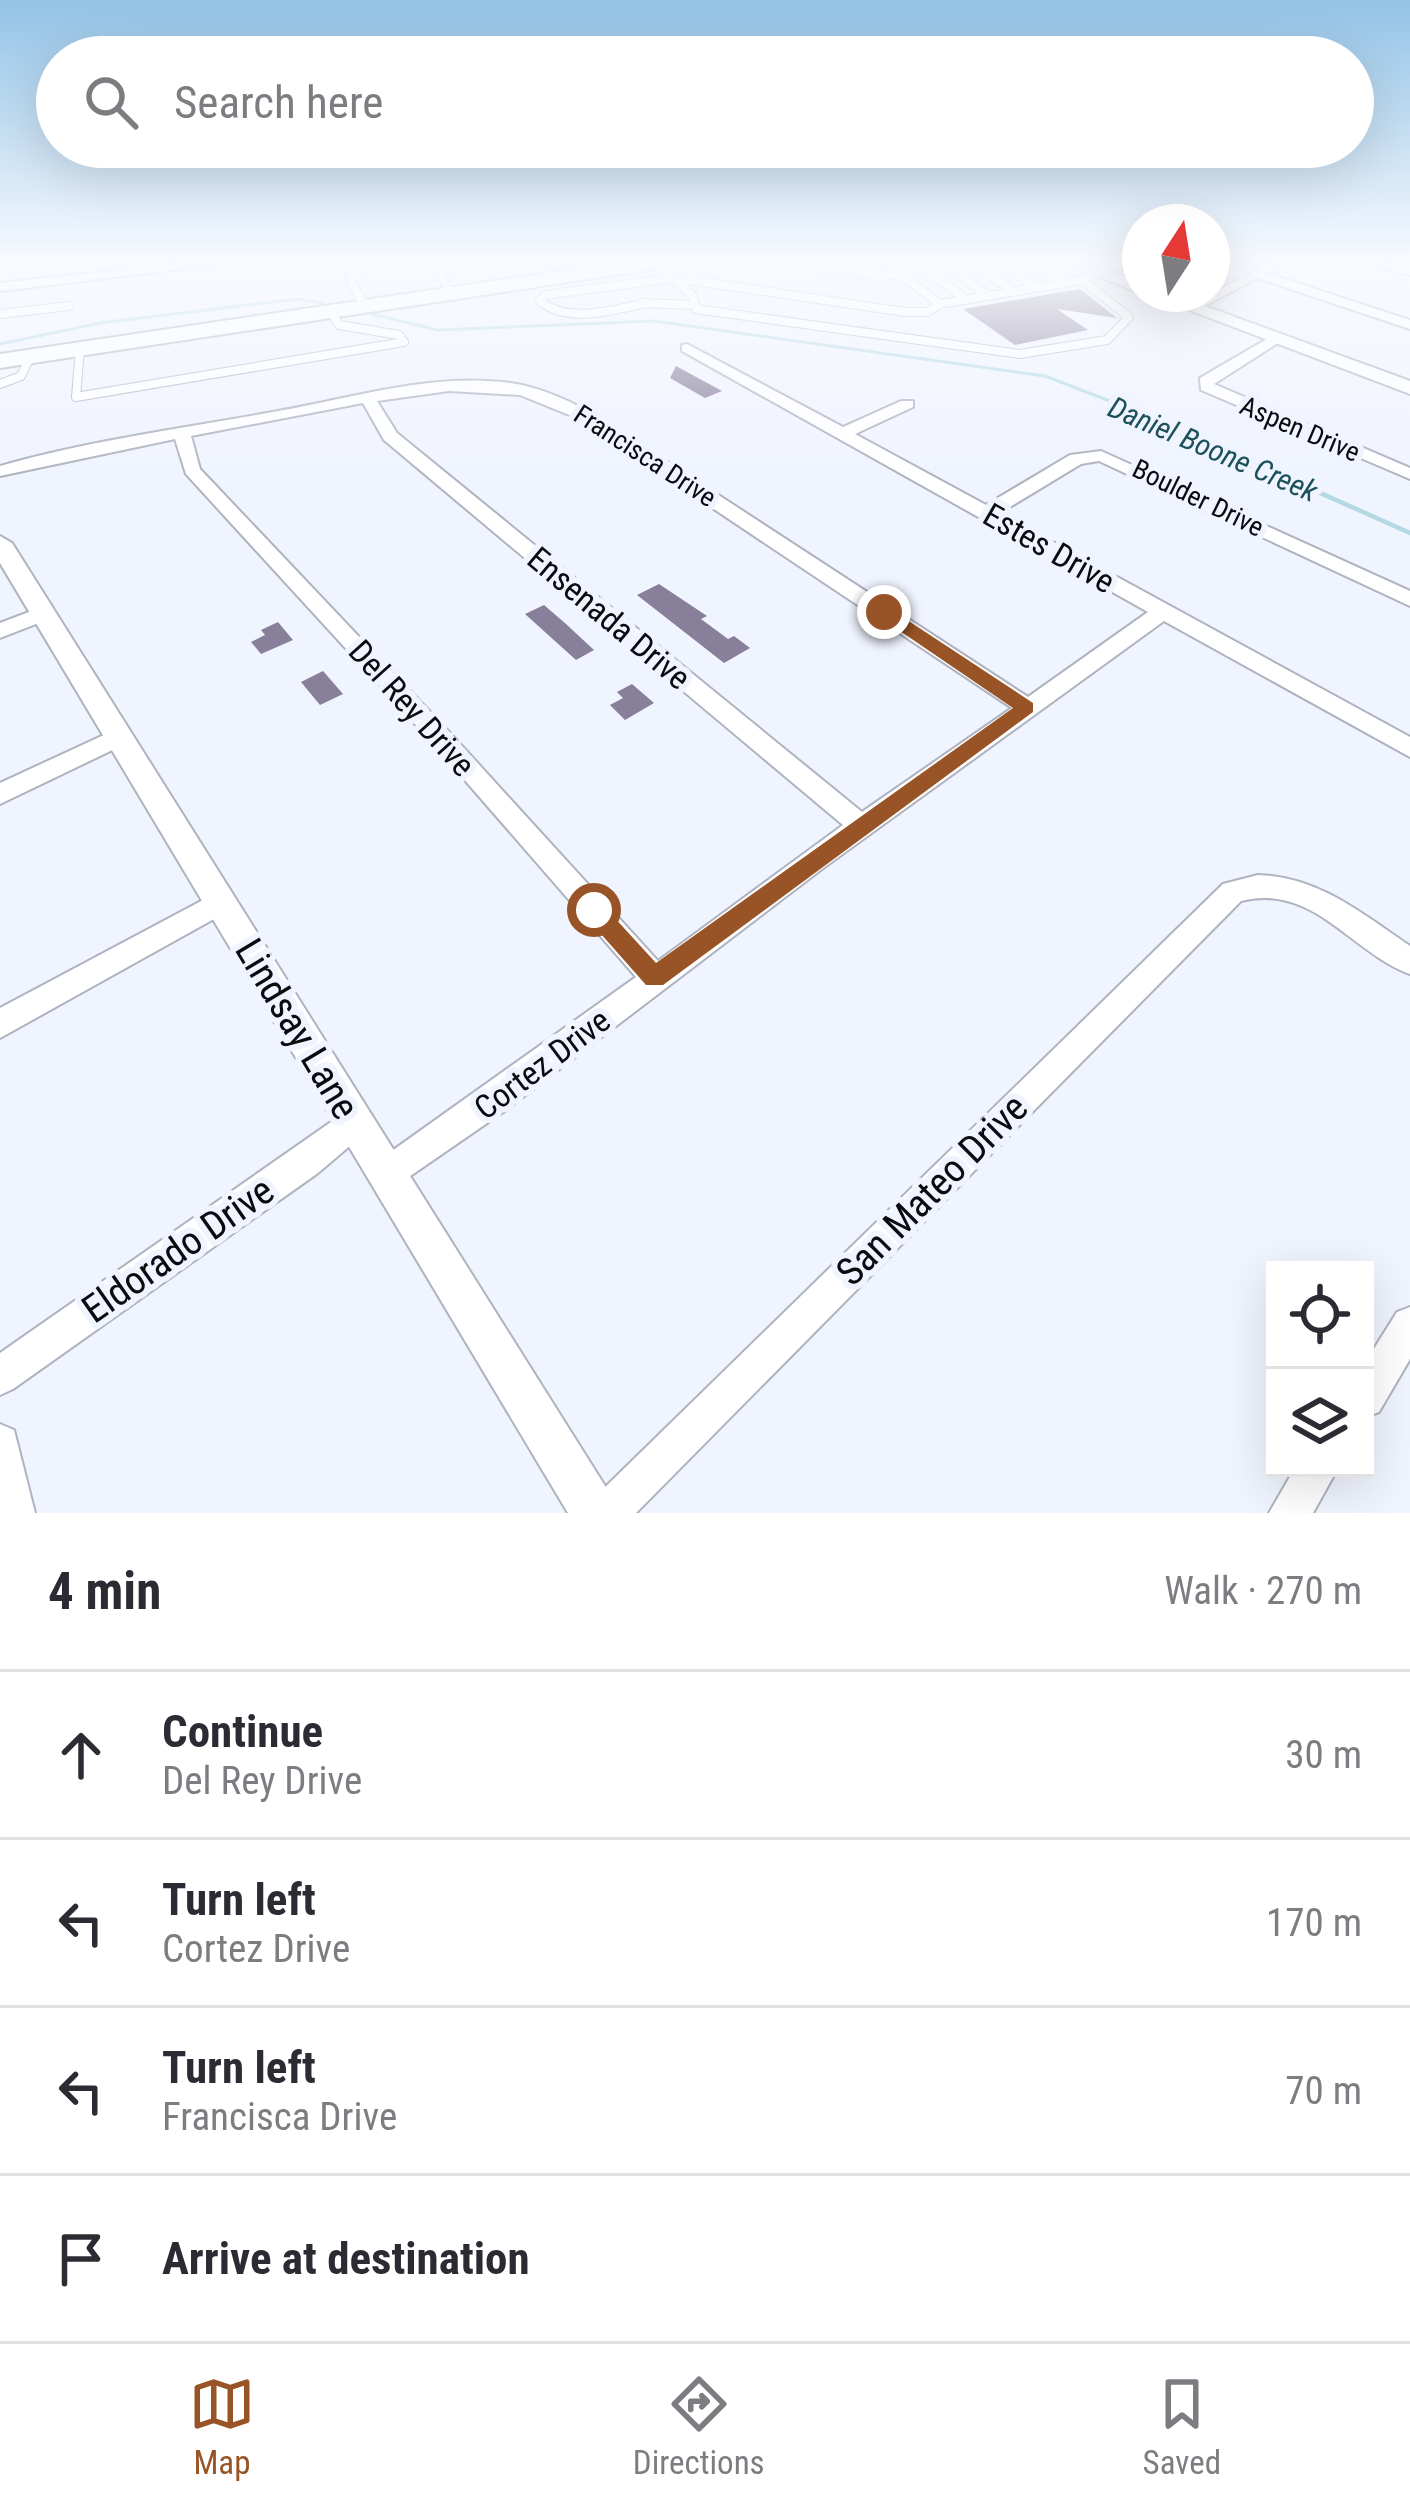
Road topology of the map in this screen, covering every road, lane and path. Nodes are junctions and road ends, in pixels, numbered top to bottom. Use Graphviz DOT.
graph roads {
  1 [pos="182,334"];
  2 [pos="394,334"];
  3 [pos="870,334"];
  4 [pos="1113,334"];
  5 [pos="1262,334"];
  6 [pos="1277,339"];
  7 [pos="687,348"];
  8 [pos="80,349"];
  9 [pos="30,357"];
  10 [pos="0,361"];
  11 [pos="0,384"];
  12 [pos="1410,388"];
  13 [pos="369,400"];
  14 [pos="907,404"];
  15 [pos="843,433"];
  16 [pos="182,434"];
  17 [pos="0,471"];
  18 [pos="1410,474"];
  19 [pos="988,512"];
  20 [pos="0,543"];
  21 [pos="1410,599"];
  22 [pos="1162,612"];
  23 [pos="43,614"];
  24 [pos="0,631"];
  25 [pos="1026,707"];
  26 [pos="119,737"];
  27 [pos="1410,748"];
  28 [pos="0,794"];
  29 [pos="861,826"];
  30 [pos="220,902"];
  31 [pos="1410,961"];
  32 [pos="654,977"];
  33 [pos="0,1024"];
  34 [pos="354,1122"];
  35 [pos="387,1175"];
  36 [pos="1410,1325"];
  37 [pos="0,1376"];
  38 [pos="1374,1383"];
  39 [pos="0,1444"];
  40 [pos="1312,1477"];
  41 [pos="15,1513"];
  42 [pos="597,1513"];
  43 [pos="607,1513"];
  44 [pos="1289,1513"];
  1 -- 8 [label="main road"];
  2 -- 8 [label="lane"];
  3 -- 4 [label="lane"];
  5 -- 6 [label="street"];
  6 -- 12 [label="street"];
  6 -- 18 [label="street, Aspen Drive"];
  7 -- 15 [label="street, Estes Drive"];
  8 -- 9 [label="main road"];
  9 -- 10 [label="main road"];
  9 -- 11 [label="lane"];
  13 -- 16 [label="street, Francisca Drive"];
  13 -- 25 [label="street, Francisca Drive"];
  13 -- 29 [label="street, Ensenada Drive"];
  14 -- 15 [label="street"];
  15 -- 19 [label="street, Estes Drive"];
  16 -- 17 [label="street, Francisca Drive"];
  16 -- 32 [label="street, Del Rey Drive"];
  19 -- 21 [label="street, Boulder Drive"];
  19 -- 22 [label="street, Estes Drive"];
  20 -- 23 [label="street, Lindsay Lane"];
  22 -- 25 [label="street, Cortez Drive"];
  22 -- 27 [label="street, Estes Drive"];
  23 -- 24 [label="street"];
  23 -- 26 [label="street, Lindsay Lane"];
  25 -- 29 [label="street, Cortez Drive"];
  26 -- 28 [label="street"];
  26 -- 30 [label="street, Lindsay Lane"];
  29 -- 32 [label="street, Cortez Drive"];
  30 -- 33 [label="street"];
  30 -- 34 [label="street, Lindsay Lane"];
  31 -- 43 [label="street, San Mateo Drive"];
  32 -- 35 [label="street, Cortez Drive"];
  34 -- 35 [label="street, Lindsay Lane"];
  34 -- 37 [label="street, Eldorado Drive"];
  35 -- 42 [label="street, Lindsay Lane"];
  36 -- 38 [label="street"];
  39 -- 41 [label="street"];
  40 -- 44 [label="street"];
}
